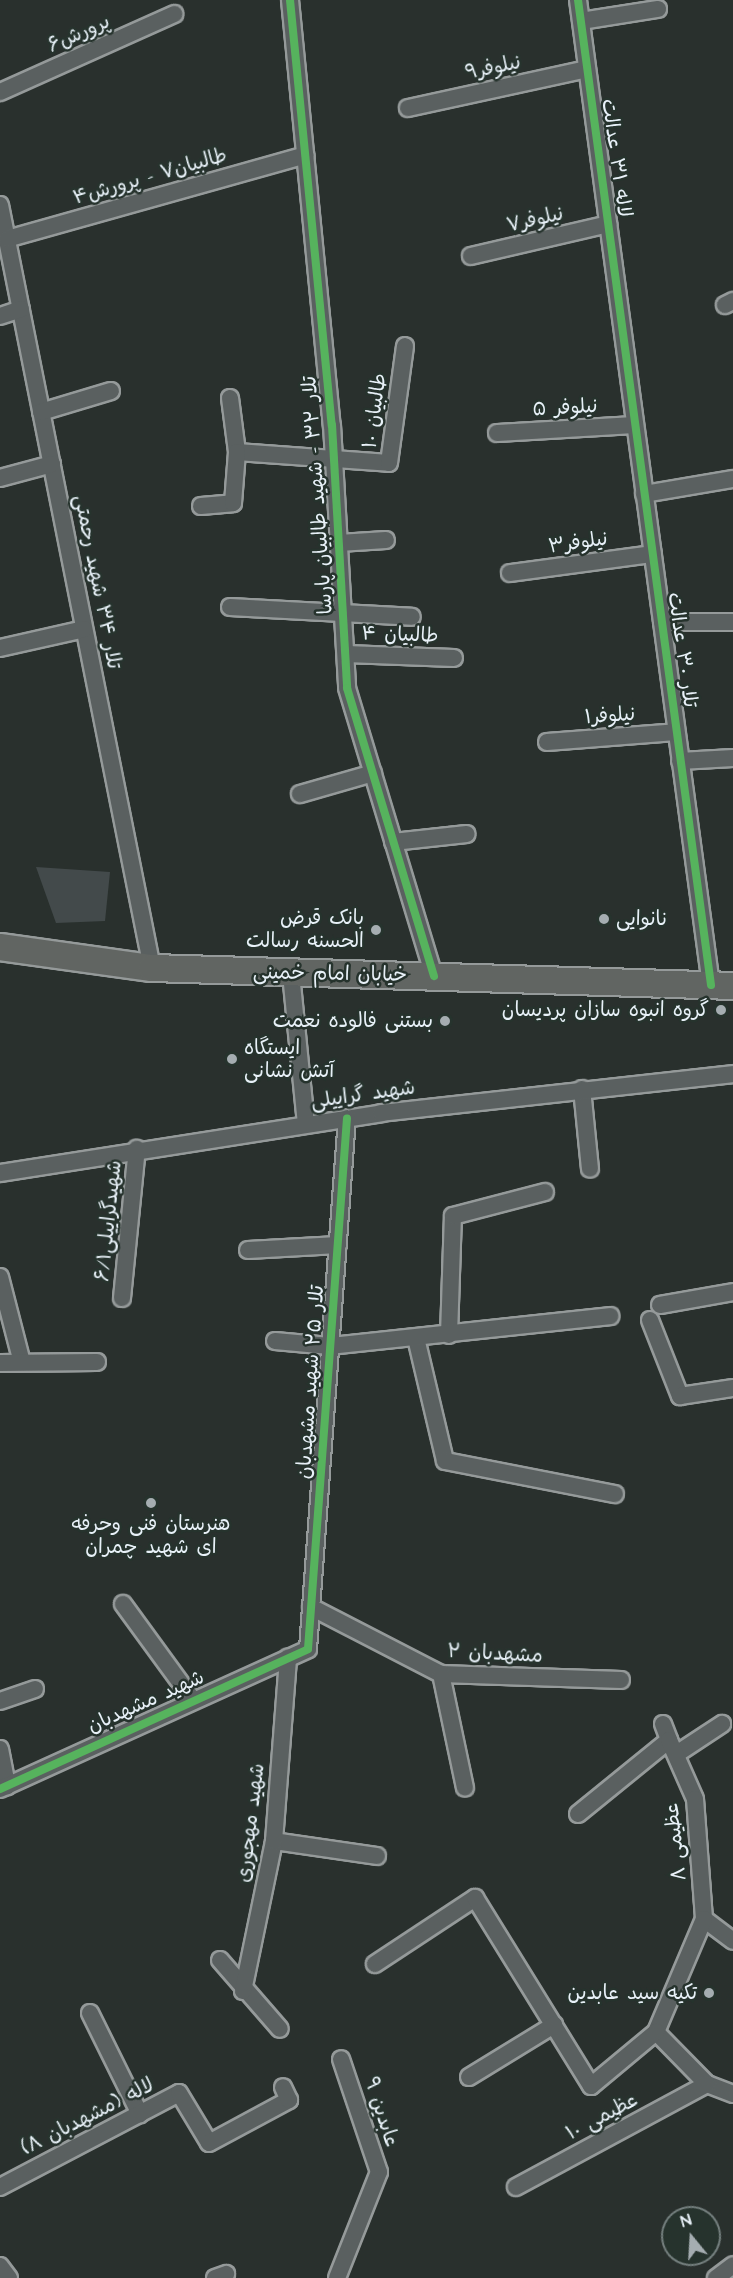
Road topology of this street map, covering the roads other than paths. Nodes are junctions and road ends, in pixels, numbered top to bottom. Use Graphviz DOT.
graph roads {
  1 [pos="290,0"];
  2 [pos="578,0"];
  3 [pos="658,9"];
  4 [pos="174,14"];
  5 [pos="581,21"];
  6 [pos="587,69"];
  7 [pos="0,92"];
  8 [pos="408,108"];
  9 [pos="305,155"];
  10 [pos="0,205"];
  11 [pos="608,224"];
  12 [pos="7,239"];
  13 [pos="471,256"];
  14 [pos="21,309"];
  15 [pos="0,316"];
  16 [pos="621,320"];
  17 [pos="405,346"];
  18 [pos="111,391"];
  19 [pos="230,398"];
  20 [pos="41,412"];
  21 [pos="635,425"];
  22 [pos="497,433"];
  23 [pos="237,452"];
  24 [pos="334,460"];
  25 [pos="52,464"];
  26 [pos="0,478"];
  27 [pos="733,479"];
  28 [pos="644,494"];
  29 [pos="201,506"];
  30 [pos="386,540"];
  31 [pos="339,543"];
  32 [pos="653,554"];
  33 [pos="510,573"];
  34 [pos="230,607"];
  35 [pos="343,615"];
  36 [pos="412,617"];
  37 [pos="662,622"];
  38 [pos="733,622"];
  39 [pos="84,628"];
  40 [pos="0,648"];
  41 [pos="346,654"];
  42 [pos="454,658"];
  43 [pos="676,732"];
  44 [pos="547,742"];
  45 [pos="733,758"];
  46 [pos="680,761"];
  47 [pos="373,773"];
  48 [pos="300,794"];
  49 [pos="467,834"];
  50 [pos="393,842"];
  51 [pos="0,947"];
  52 [pos="152,968"];
  53 [pos="291,974"];
  54 [pos="434,976"];
  55 [pos="722,985"];
  56 [pos="733,1074"];
  57 [pos="582,1089"];
  58 [pos="347,1118"];
  59 [pos="306,1123"];
  60 [pos="137,1149"];
  61 [pos="591,1169"];
  62 [pos="0,1173"];
  63 [pos="545,1192"];
  64 [pos="338,1245"];
  65 [pos="248,1250"];
  66 [pos="0,1277"];
  67 [pos="733,1292"];
  68 [pos="122,1298"];
  69 [pos="660,1305"];
  70 [pos="610,1316"];
  71 [pos="650,1320"];
  72 [pos="448,1335"];
  73 [pos="416,1338"];
  74 [pos="275,1341"];
  75 [pos="330,1347"];
  76 [pos="21,1359"];
  77 [pos="97,1362"];
  78 [pos="0,1363"];
  79 [pos="733,1388"];
  80 [pos="615,1494"];
  81 [pos="123,1604"];
  82 [pos="311,1607"];
  83 [pos="308,1649"];
  84 [pos="288,1658"];
  85 [pos="441,1674"];
  86 [pos="621,1680"];
  87 [pos="35,1689"];
  88 [pos="193,1700"];
  89 [pos="0,1701"];
  90 [pos="722,1724"];
  91 [pos="670,1739"];
  92 [pos="0,1749"];
  93 [pos="4,1787"];
  94 [pos="465,1788"];
  95 [pos="578,1814"];
  96 [pos="274,1841"];
  97 [pos="377,1856"];
  98 [pos="705,1919"];
  99 [pos="733,1941"];
  100 [pos="220,1960"];
  101 [pos="375,1964"];
  102 [pos="243,1991"];
  103 [pos="90,2013"];
  104 [pos="554,2025"];
  105 [pos="280,2029"];
  106 [pos="656,2032"];
  107 [pos="341,2059"];
  108 [pos="469,2077"];
  109 [pos="707,2084"];
  110 [pos="283,2087"];
  111 [pos="733,2094"];
  112 [pos="140,2114"];
  113 [pos="0,2187"];
  114 [pos="516,2187"];
  115 [pos="733,2265"];
  116 [pos="0,2266"];
  117 [pos="9,2278"];
  118 [pos="337,2278"];
  119 [pos="716,2278"];
  1 -- 9 [label="street, تلار ۳۲ - شهید طالبیان پارسا"];
  2 -- 5 [label="street, لاله ۳۱ عدالت"];
  3 -- 5 [label="street"];
  4 -- 7 [label="street, پرورش۶"];
  5 -- 6 [label="street, لاله ۳۱ عدالت"];
  6 -- 8 [label="street, نیلوفر۹"];
  6 -- 11 [label="street, لاله ۳۱ عدالت"];
  9 -- 12 [label="street, طالبیان۷ - پرورش۴"];
  9 -- 24 [label="street, تلار ۳۲ - شهید طالبیان پارسا"];
  10 -- 12 [label="street, تلار ۳۴ شهید رحمتی"];
  11 -- 13 [label="street, نیلوفر۷"];
  11 -- 16 [label="street, لاله ۳۱ عدالت"];
  12 -- 14 [label="street, تلار ۳۴ شهید رحمتی"];
  14 -- 15 [label="street"];
  14 -- 20 [label="street, تلار ۳۴ شهید رحمتی"];
  16 -- 21 [label="street, تلار ۳۰ عدالت"];
  17 -- 24 [label="street, طالبیان ۱۰"];
  18 -- 20 [label="street"];
  19 -- 23 [label="street"];
  20 -- 25 [label="street, تلار ۳۴ شهید رحمتی"];
  21 -- 22 [label="street, نیلوفر ۵"];
  21 -- 28 [label="street, تلار ۳۰ عدالت"];
  23 -- 24 [label="street"];
  23 -- 29 [label="street"];
  24 -- 31 [label="street, تلار ۳۲ - شهید طالبیان پارسا"];
  25 -- 26 [label="street"];
  25 -- 39 [label="street, تلار ۳۴ شهید رحمتی"];
  27 -- 28 [label="street"];
  28 -- 32 [label="street, تلار ۳۰ عدالت"];
  30 -- 31 [label="street"];
  31 -- 35 [label="street, تلار ۳۲ - شهید طالبیان پارسا"];
  32 -- 33 [label="street, نیلوفر۳"];
  32 -- 37 [label="street, تلار ۳۰ عدالت"];
  34 -- 35 [label="street"];
  35 -- 36 [label="street"];
  35 -- 41 [label="street, تلار ۳۲ - شهید طالبیان پارسا"];
  37 -- 38 [label="street"];
  37 -- 43 [label="street, تلار ۳۰ عدالت"];
  39 -- 40 [label="street"];
  39 -- 52 [label="street, تلار ۳۴ شهید رحمتی"];
  41 -- 42 [label="street, طالبیان ۴"];
  41 -- 47 [label="street, تلار ۳۲ - شهید طالبیان پارسا"];
  43 -- 44 [label="street, نیلوفر۱"];
  43 -- 46 [label="street, تلار ۳۰ عدالت"];
  45 -- 46 [label="street"];
  46 -- 55 [label="street, تلار ۳۰ عدالت"];
  47 -- 48 [label="street"];
  47 -- 50 [label="street, تلار ۳۲ - شهید طالبیان پارسا"];
  49 -- 50 [label="street"];
  50 -- 54 [label="street, تلار ۳۲ - شهید طالبیان پارسا"];
  51 -- 52 [label="main road, خیابان امام خمینی"];
  52 -- 53 [label="main road, خیابان امام خمینی"];
  53 -- 54 [label="main road, خیابان امام خمینی"];
  53 -- 59 [label="street"];
  54 -- 55 [label="main road, خیابان امام خمینی"];
  56 -- 57 [label="street, شهید گراییلی"];
  57 -- 58 [label="street, شهید گراییلی"];
  57 -- 61 [label="street"];
  58 -- 59 [label="street, شهید گراییلی"];
  58 -- 64 [label="street, تلار ۲۵ شهید مشهدبان"];
  59 -- 60 [label="street, شهید گراییلی"];
  60 -- 62 [label="street, شهید گراییلی"];
  60 -- 68 [label="street, شهیدگراییلی۶/۱"];
  63 -- 72 [label="street"];
  64 -- 65 [label="street"];
  64 -- 75 [label="street, تلار ۲۵ شهید مشهدبان"];
  66 -- 76 [label="street"];
  67 -- 69 [label="street"];
  70 -- 72 [label="street"];
  71 -- 79 [label="street"];
  72 -- 73 [label="street"];
  73 -- 75 [label="street"];
  73 -- 80 [label="street"];
  74 -- 75 [label="street"];
  75 -- 82 [label="street, تلار ۲۵ شهید مشهدبان"];
  76 -- 77 [label="street"];
  76 -- 78 [label="street"];
  81 -- 88 [label="street"];
  82 -- 83 [label="street, تلار ۲۵ شهید مشهدبان"];
  82 -- 85 [label="street, مشهدبان ۲"];
  83 -- 84 [label="street, شهید مشهدبان"];
  84 -- 88 [label="street, شهید مشهدبان"];
  84 -- 96 [label="street, شهید مهجوری"];
  85 -- 86 [label="street, مشهدبان ۲"];
  85 -- 94 [label="street"];
  87 -- 89 [label="street"];
  88 -- 93 [label="street, شهید مشهدبان"];
  90 -- 91 [label="street"];
  91 -- 95 [label="street"];
  91 -- 98 [label="street, عظیمی ۸"];
  92 -- 93 [label="street"];
  96 -- 97 [label="street"];
  96 -- 102 [label="street, شهید مهجوری"];
  98 -- 99 [label="street"];
  98 -- 106 [label="street"];
  100 -- 102 [label="street"];
  101 -- 104 [label="street"];
  102 -- 105 [label="street"];
  103 -- 112 [label="street"];
  104 -- 106 [label="street"];
  104 -- 108 [label="street"];
  106 -- 109 [label="street"];
  107 -- 118 [label="street, عابدین ۹"];
  109 -- 111 [label="street"];
  109 -- 114 [label="street, عظیمی ۱۰"];
  110 -- 112 [label="street, لاله (مشهدبان ۸)"];
  112 -- 113 [label="street, لاله (مشهدبان ۸)"];
  115 -- 119 [label="street"];
  116 -- 117 [label="street"];
}
